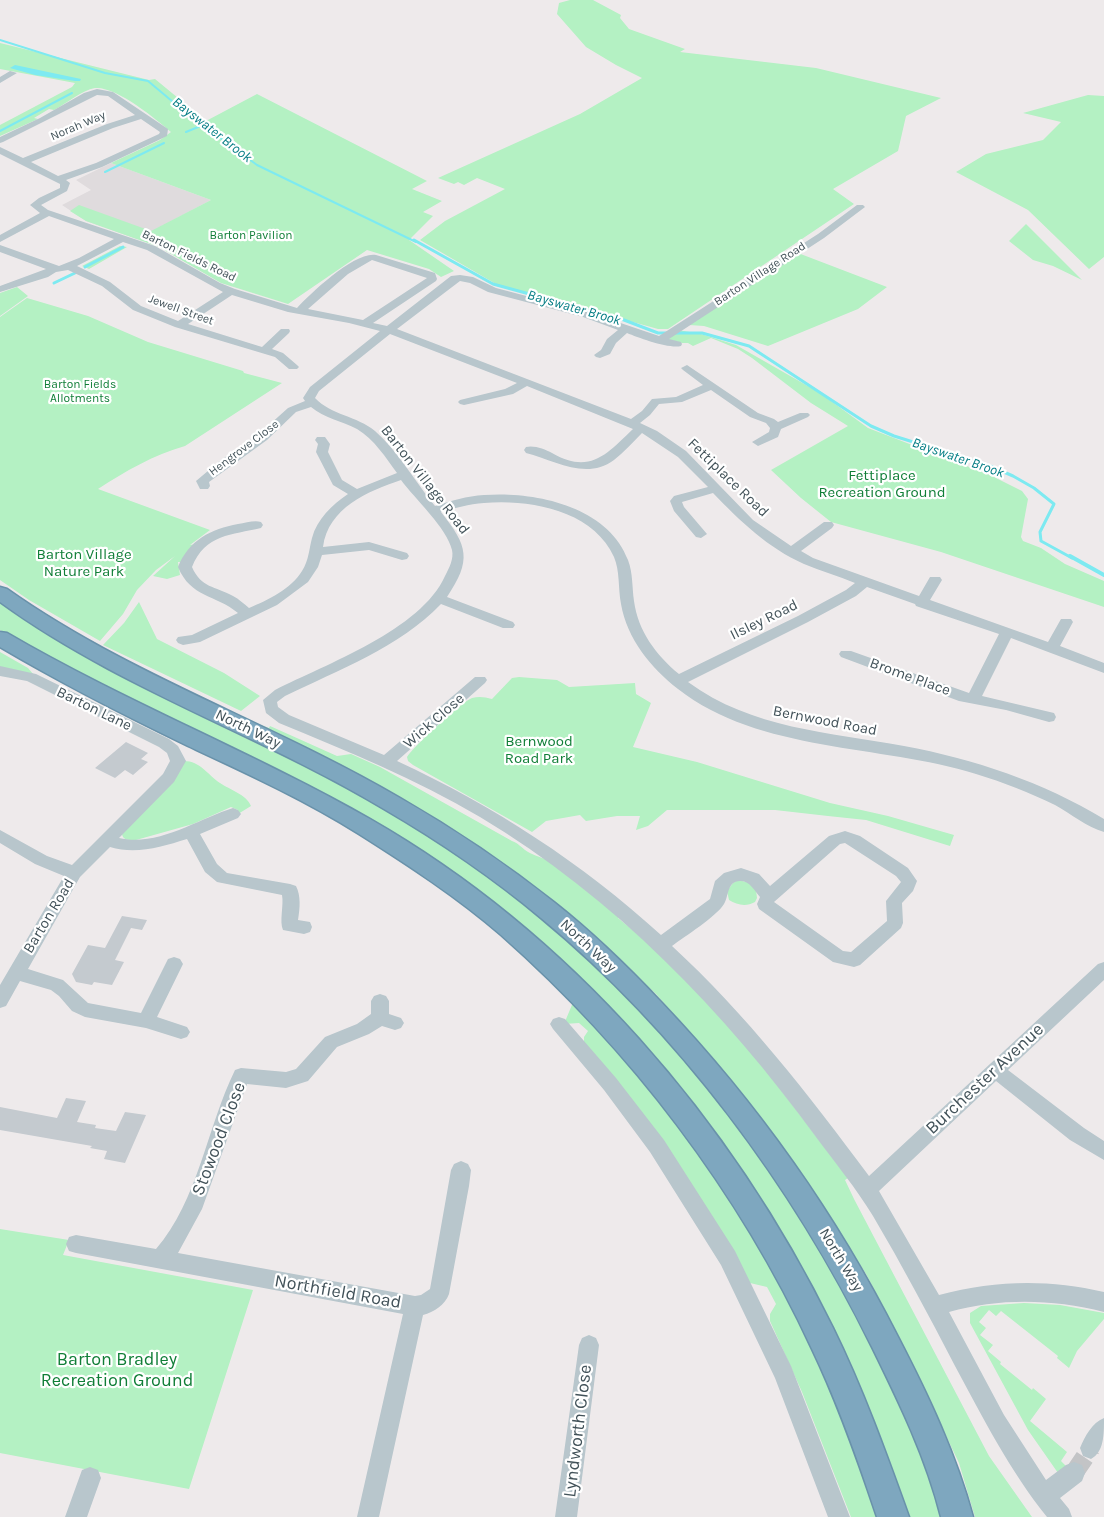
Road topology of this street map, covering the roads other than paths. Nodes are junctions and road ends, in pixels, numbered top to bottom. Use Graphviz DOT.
graph roads {
  1 [pos="0,71"];
  2 [pos="0,80"];
  3 [pos="141,116"];
  4 [pos="0,140"];
  5 [pos="0,150"];
  6 [pos="25,161"];
  7 [pos="59,179"];
  8 [pos="860,208"];
  9 [pos="48,213"];
  10 [pos="123,238"];
  11 [pos="0,239"];
  12 [pos="0,248"];
  13 [pos="60,267"];
  14 [pos="0,289"];
  15 [pos="230,291"];
  16 [pos="300,311"];
  17 [pos="364,324"];
  18 [pos="179,325"];
  19 [pos="625,329"];
  20 [pos="387,330"];
  21 [pos="285,332"];
  22 [pos="666,335"];
  23 [pos="677,344"];
  24 [pos="265,350"];
  25 [pos="606,354"];
  26 [pos="293,367"];
  27 [pos="688,368"];
  28 [pos="526,382"];
  29 [pos="712,385"];
  30 [pos="312,402"];
  31 [pos="464,402"];
  32 [pos="804,415"];
  33 [pos="636,426"];
  34 [pos="776,427"];
  35 [pos="321,440"];
  36 [pos="758,442"];
  37 [pos="530,450"];
  38 [pos="404,475"];
  39 [pos="199,483"];
  40 [pos="716,489"];
  41 [pos="356,494"];
  42 [pos="432,510"];
  43 [pos="257,525"];
  44 [pos="828,525"];
  45 [pos="700,534"];
  46 [pos="316,552"];
  47 [pos="791,552"];
  48 [pos="402,556"];
  49 [pos="935,580"];
  50 [pos="863,583"];
  51 [pos="0,593"];
  52 [pos="439,599"];
  53 [pos="921,603"];
  54 [pos="248,614"];
  55 [pos="1066,622"];
  56 [pos="508,625"];
  57 [pos="1007,632"];
  58 [pos="0,638"];
  59 [pos="183,640"];
  60 [pos="1052,648"];
  61 [pos="846,654"];
  62 [pos="1104,668"];
  63 [pos="0,671"];
  64 [pos="480,680"];
  65 [pos="677,681"];
  66 [pos="974,698"];
  67 [pos="269,705"];
  68 [pos="1049,717"];
  69 [pos="178,761"];
  70 [pos="387,762"];
  71 [pos="233,814"];
  72 [pos="1104,826"];
  73 [pos="191,832"];
  74 [pos="0,836"];
  75 [pos="108,840"];
  76 [pos="74,873"];
  77 [pos="769,896"];
  78 [pos="304,928"];
  79 [pos="660,945"];
  80 [pos="174,964"];
  81 [pos="1104,969"];
  82 [pos="16,973"];
  83 [pos="0,1001"];
  84 [pos="385,1014"];
  85 [pos="146,1021"];
  86 [pos="559,1024"];
  87 [pos="181,1032"];
  88 [pos="995,1070"];
  89 [pos="1104,1151"];
  90 [pos="461,1170"];
  91 [pos="867,1190"];
  92 [pos="76,1244"];
  93 [pos="159,1260"];
  94 [pos="1104,1302"];
  95 [pos="415,1306"];
  96 [pos="934,1306"];
  97 [pos="589,1345"];
  98 [pos="1104,1429"];
  99 [pos="1091,1448"];
  100 [pos="1074,1473"];
  101 [pos="90,1478"];
  102 [pos="1044,1496"];
  103 [pos="76,1517"];
  104 [pos="368,1517"];
  105 [pos="566,1517"];
  106 [pos="839,1517"];
  107 [pos="893,1517"];
  108 [pos="957,1517"];
  109 [pos="1061,1517"];
  1 -- 2 [label="street"];
  3 -- 4 [label="street"];
  3 -- 6 [label="street, Norah Way"];
  3 -- 7 [label="street"];
  5 -- 6 [label="street"];
  6 -- 7 [label="street"];
  7 -- 9 [label="street"];
  8 -- 22 [label="street, Barton Village Road"];
  9 -- 10 [label="street, Barton Fields Road"];
  9 -- 11 [label="street"];
  10 -- 13 [label="street"];
  10 -- 15 [label="street, Barton Fields Road"];
  12 -- 13 [label="street, Jewell Street"];
  13 -- 14 [label="street"];
  13 -- 18 [label="street, Jewell Street"];
  15 -- 16 [label="street, Barton Fields Road"];
  15 -- 18 [label="street"];
  16 -- 17 [label="street, Barton Fields Road"];
  16 -- 17 [label="street"];
  17 -- 20 [label="street, Barton Fields Road"];
  18 -- 24 [label="street, Jewell Street"];
  19 -- 20 [label="street"];
  19 -- 22 [label="street"];
  19 -- 25 [label="street"];
  20 -- 28 [label="street, Fettiplace Road"];
  20 -- 30 [label="street"];
  21 -- 24 [label="street"];
  22 -- 23 [label="street"];
  24 -- 26 [label="street, Jewell Street"];
  27 -- 29 [label="street"];
  28 -- 31 [label="street"];
  28 -- 33 [label="street, Fettiplace Road"];
  29 -- 33 [label="street"];
  29 -- 34 [label="street"];
  30 -- 38 [label="street, Barton Village Road"];
  30 -- 39 [label="street, Hengrove Close"];
  32 -- 34 [label="street"];
  33 -- 37 [label="street"];
  33 -- 40 [label="street, Fettiplace Road"];
  34 -- 36 [label="street"];
  35 -- 41 [label="street"];
  38 -- 41 [label="street"];
  38 -- 42 [label="street, Barton Village Road"];
  40 -- 45 [label="street"];
  40 -- 47 [label="street, Fettiplace Road"];
  41 -- 46 [label="street"];
  42 -- 52 [label="street, Barton Village Road"];
  42 -- 65 [label="street, Bernwood Road"];
  43 -- 54 [label="street"];
  44 -- 47 [label="street"];
  46 -- 48 [label="street"];
  46 -- 54 [label="street"];
  47 -- 50 [label="street, Fettiplace Road"];
  49 -- 53 [label="street"];
  50 -- 53 [label="street, Fettiplace Road"];
  50 -- 65 [label="street, Ilsley Road"];
  51 -- 108 [label="highway, North Way"];
  52 -- 56 [label="street"];
  52 -- 67 [label="street, Barton Village Road"];
  53 -- 57 [label="street, Fettiplace Road"];
  54 -- 59 [label="street"];
  55 -- 60 [label="street"];
  57 -- 60 [label="street, Fettiplace Road"];
  57 -- 66 [label="street"];
  58 -- 107 [label="highway"];
  60 -- 62 [label="street, Fettiplace Road"];
  61 -- 66 [label="street, Brome Place"];
  63 -- 69 [label="street, Barton Lane"];
  64 -- 70 [label="street, Wick Close"];
  65 -- 72 [label="street, Bernwood Road"];
  66 -- 68 [label="street, Brome Place"];
  67 -- 70 [label="street, North Way"];
  69 -- 75 [label="street, Barton Road"];
  70 -- 79 [label="street, North Way"];
  71 -- 73 [label="street"];
  73 -- 75 [label="street"];
  73 -- 78 [label="street"];
  74 -- 76 [label="street"];
  75 -- 76 [label="street, Barton Road"];
  76 -- 82 [label="street, Barton Road"];
  77 -- 77 [label="street"];
  77 -- 79 [label="street"];
  79 -- 91 [label="street, North Way"];
  80 -- 85 [label="street"];
  81 -- 88 [label="street, Burchester Avenue"];
  82 -- 83 [label="street, Barton Road"];
  82 -- 85 [label="street"];
  84 -- 93 [label="street, Stowood Close"];
  85 -- 87 [label="street"];
  86 -- 106 [label="street"];
  88 -- 89 [label="street"];
  88 -- 91 [label="street, Burchester Avenue"];
  90 -- 95 [label="street"];
  91 -- 96 [label="street, North Way"];
  92 -- 93 [label="street, Northfield Road"];
  93 -- 95 [label="street, Northfield Road"];
  94 -- 96 [label="street"];
  95 -- 104 [label="street, Northfield Road"];
  96 -- 102 [label="street, North Way"];
  97 -- 105 [label="street, Lyndworth Close"];
  98 -- 99 [label="street"];
  100 -- 102 [label="street"];
  101 -- 103 [label="street"];
  102 -- 109 [label="street, North Way"];
}
